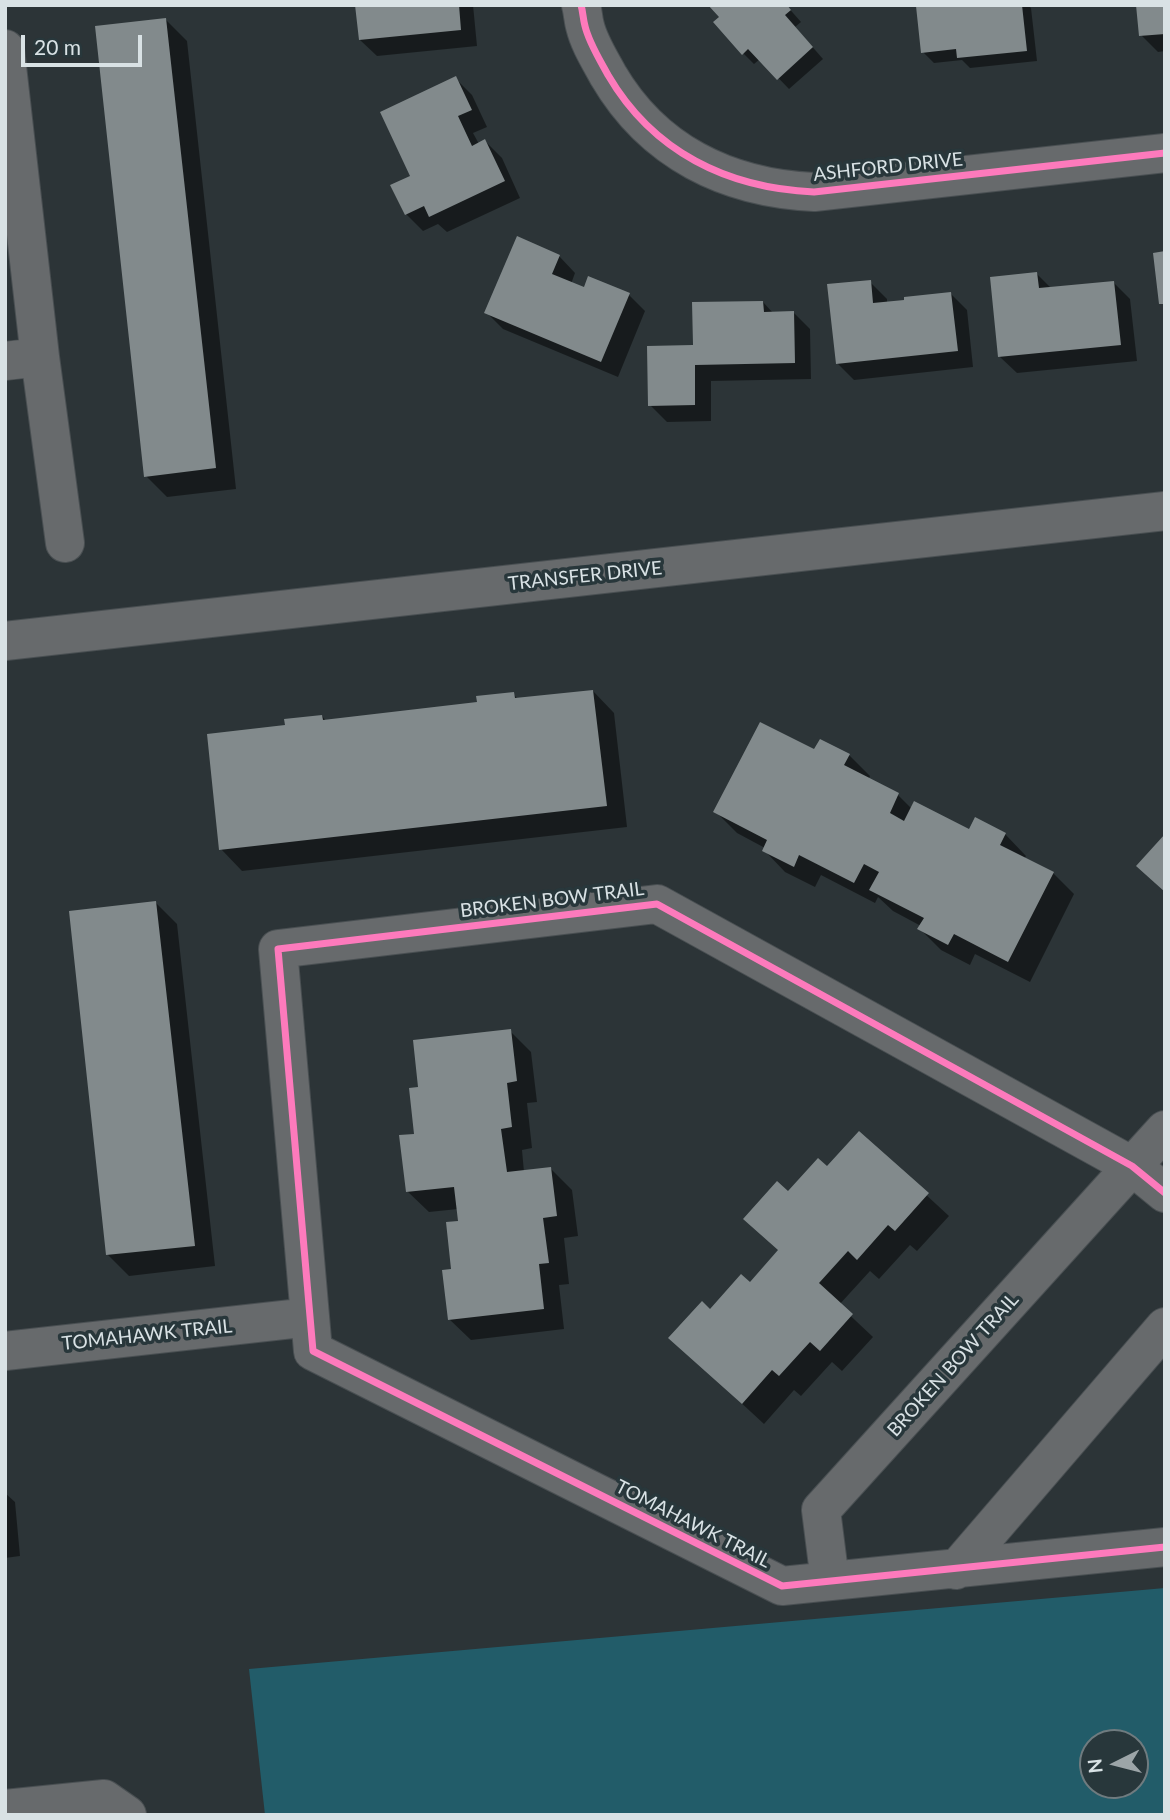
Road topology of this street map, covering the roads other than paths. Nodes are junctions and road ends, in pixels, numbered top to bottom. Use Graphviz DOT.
graph roads {
  1 [pos="581,5"];
  2 [pos="5,48"];
  3 [pos="1165,153"];
  4 [pos="23,359"];
  5 [pos="1165,511"];
  6 [pos="65,543"];
  7 [pos="5,640"];
  8 [pos="1165,1130"];
  9 [pos="1132,1166"];
  10 [pos="1165,1194"];
  11 [pos="310,1317"];
  12 [pos="1165,1327"];
  13 [pos="5,1351"];
  14 [pos="1165,1547"];
  15 [pos="956,1570"];
  16 [pos="830,1581"];
  17 [pos="5,1809"];
  18 [pos="59,1809"];
  19 [pos="127,1815"];
  1 -- 3 [label="street, ASHFORD DRIVE"];
  2 -- 4 [label="street"];
  4 -- 6 [label="street"];
  5 -- 7 [label="street, TRANSFER DRIVE"];
  8 -- 9 [label="street, BROKEN BOW TRAIL"];
  9 -- 10 [label="street, BROKEN BOW TRAIL"];
  9 -- 11 [label="street, BROKEN BOW TRAIL"];
  9 -- 16 [label="street, BROKEN BOW TRAIL"];
  11 -- 13 [label="street, TOMAHAWK TRAIL"];
  11 -- 16 [label="street, TOMAHAWK TRAIL"];
  12 -- 15 [label="street"];
  14 -- 15 [label="street, TOMAHAWK TRAIL"];
  15 -- 16 [label="street, TOMAHAWK TRAIL"];
  17 -- 18 [label="street"];
  18 -- 19 [label="street"];
}
